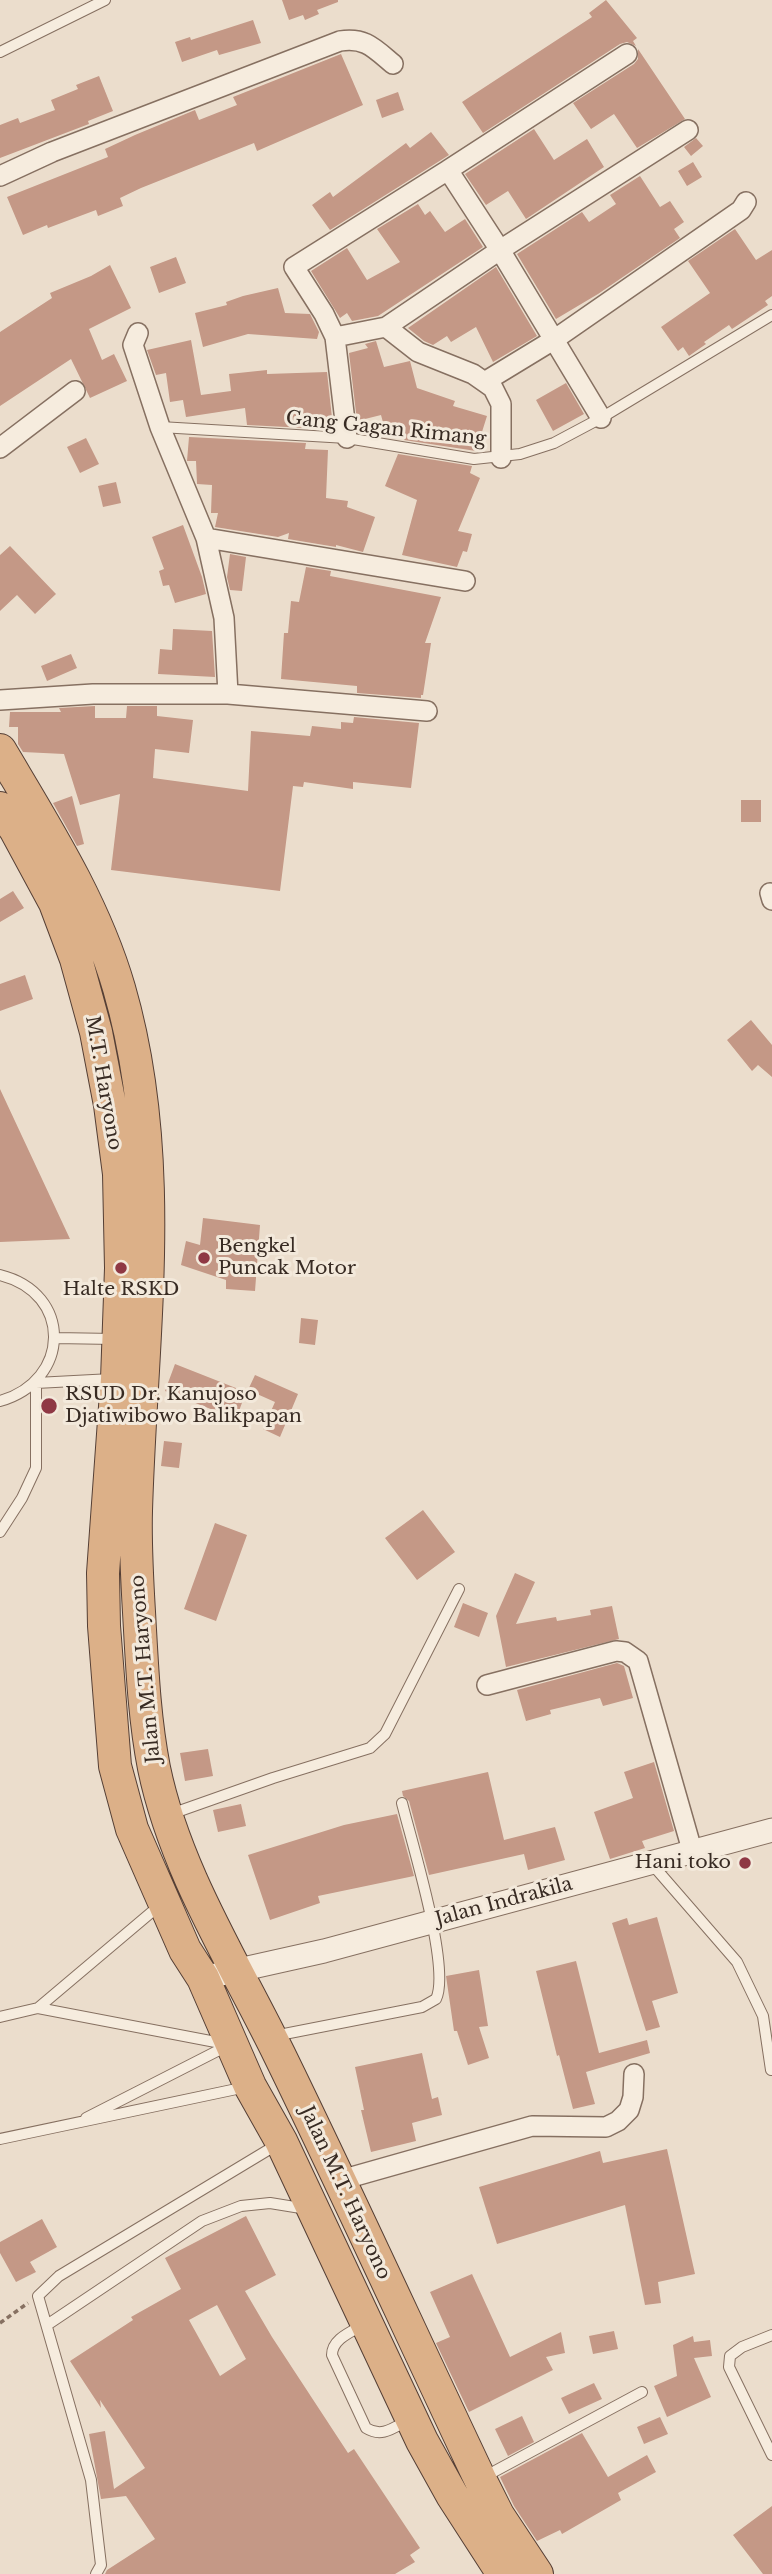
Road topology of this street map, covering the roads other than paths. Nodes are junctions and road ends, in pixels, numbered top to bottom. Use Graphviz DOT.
graph roads {
  1 [pos="105,0"];
  2 [pos="0,52"];
  3 [pos="627,54"];
  4 [pos="393,64"];
  5 [pos="688,130"];
  6 [pos="448,170"];
  7 [pos="0,176"];
  8 [pos="746,202"];
  9 [pos="500,250"];
  10 [pos="772,315"];
  11 [pos="386,327"];
  12 [pos="138,333"];
  13 [pos="335,337"];
  14 [pos="555,339"];
  15 [pos="486,381"];
  16 [pos="75,391"];
  17 [pos="601,418"];
  18 [pos="160,427"];
  19 [pos="347,438"];
  20 [pos="0,448"];
  21 [pos="500,457"];
  22 [pos="206,538"];
  23 [pos="465,581"];
  24 [pos="228,694"];
  25 [pos="0,700"];
  26 [pos="427,711"];
  27 [pos="0,750"];
  28 [pos="0,810"];
  29 [pos="0,1275"];
  30 [pos="55,1338"];
  31 [pos="119,1339"];
  32 [pos="130,1378"];
  33 [pos="36,1383"];
  34 [pos="0,1401"];
  35 [pos="0,1532"];
  36 [pos="458,1589"];
  37 [pos="487,1685"];
  38 [pos="401,1803"];
  39 [pos="167,1815"];
  40 [pos="771,1832"];
  41 [pos="692,1850"];
  42 [pos="651,1862"];
  43 [pos="163,1903"];
  44 [pos="433,1920"];
  45 [pos="236,1970"];
  46 [pos="203,1978"];
  47 [pos="38,2008"];
  48 [pos="0,2017"];
  49 [pos="271,2037"];
  50 [pos="230,2044"];
  51 [pos="771,2070"];
  52 [pos="634,2074"];
  53 [pos="250,2086"];
  54 [pos="77,2123"];
  55 [pos="0,2139"];
  56 [pos="281,2141"];
  57 [pos="341,2180"];
  58 [pos="312,2210"];
  59 [pos="367,2322"];
  60 [pos="47,2325"];
  61 [pos="772,2335"];
  62 [pos="642,2392"];
  63 [pos="412,2418"];
  64 [pos="772,2455"];
  65 [pos="480,2479"];
  66 [pos="96,2574"];
  67 [pos="503,2574"];
  68 [pos="537,2574"];
  1 -- 2 [label="lane"];
  3 -- 6 [label="street"];
  4 -- 7 [label="street"];
  5 -- 9 [label="street"];
  6 -- 9 [label="street"];
  6 -- 13 [label="street"];
  8 -- 14 [label="street"];
  9 -- 11 [label="street"];
  9 -- 14 [label="street"];
  10 -- 17 [label="lane, Gang Gagan Rimang"];
  11 -- 13 [label="street"];
  11 -- 15 [label="street"];
  12 -- 18 [label="street"];
  13 -- 19 [label="street"];
  14 -- 15 [label="street"];
  14 -- 17 [label="street"];
  15 -- 21 [label="street"];
  16 -- 20 [label="street"];
  17 -- 21 [label="lane, Gang Gagan Rimang"];
  18 -- 19 [label="lane, Gang Gagan Rimang"];
  18 -- 22 [label="street"];
  19 -- 21 [label="lane, Gang Gagan Rimang"];
  22 -- 23 [label="street"];
  22 -- 24 [label="street"];
  24 -- 25 [label="street"];
  24 -- 26 [label="street"];
  27 -- 32 [label="highway, Jalan M.T. Haryono"];
  28 -- 31 [label="highway, M.T. Haryono"];
  29 -- 30 [label="lane"];
  30 -- 31 [label="lane"];
  30 -- 33 [label="lane"];
  31 -- 32 [label="highway, M.T. Haryono"];
  32 -- 33 [label="lane"];
  32 -- 39 [label="highway, Jalan M.T. Haryono"];
  32 -- 43 [label="highway, Jalan M.T. Haryono"];
  33 -- 34 [label="lane"];
  33 -- 35 [label="lane"];
  36 -- 39 [label="lane"];
  37 -- 41 [label="street"];
  38 -- 44 [label="lane"];
  39 -- 45 [label="highway, Jalan M.T. Haryono"];
  40 -- 41 [label="street, Jalan Indrakila"];
  41 -- 42 [label="street, Jalan Indrakila"];
  42 -- 44 [label="street, Jalan Indrakila"];
  42 -- 51 [label="lane"];
  43 -- 46 [label="highway, Jalan M.T. Haryono"];
  43 -- 47 [label="lane"];
  44 -- 45 [label="street, Jalan Indrakila"];
  44 -- 49 [label="lane"];
  45 -- 46 [label="street, Jalan Indrakila"];
  45 -- 49 [label="highway, Jalan M.T. Haryono"];
  46 -- 50 [label="highway, Jalan M.T. Haryono"];
  47 -- 48 [label="lane"];
  47 -- 50 [label="lane"];
  49 -- 57 [label="highway, Jalan M.T. Haryono"];
  50 -- 53 [label="highway, Jalan M.T. Haryono"];
  50 -- 54 [label="lane"];
  52 -- 57 [label="street"];
  53 -- 54 [label="lane"];
  53 -- 56 [label="highway, Jalan M.T. Haryono"];
  54 -- 55 [label="lane"];
  56 -- 58 [label="highway, Jalan M.T. Haryono"];
  56 -- 60 [label="lane"];
  57 -- 65 [label="highway, Jalan M.T. Haryono"];
  58 -- 59 [label="highway, Jalan M.T. Haryono"];
  58 -- 60 [label="lane"];
  59 -- 63 [label="highway, Jalan M.T. Haryono"];
  59 -- 63 [label="lane"];
  60 -- 66 [label="lane"];
  61 -- 64 [label="lane"];
  62 -- 65 [label="lane"];
  63 -- 67 [label="highway, Jalan M.T. Haryono"];
  65 -- 68 [label="highway, Jalan M.T. Haryono"];
}
